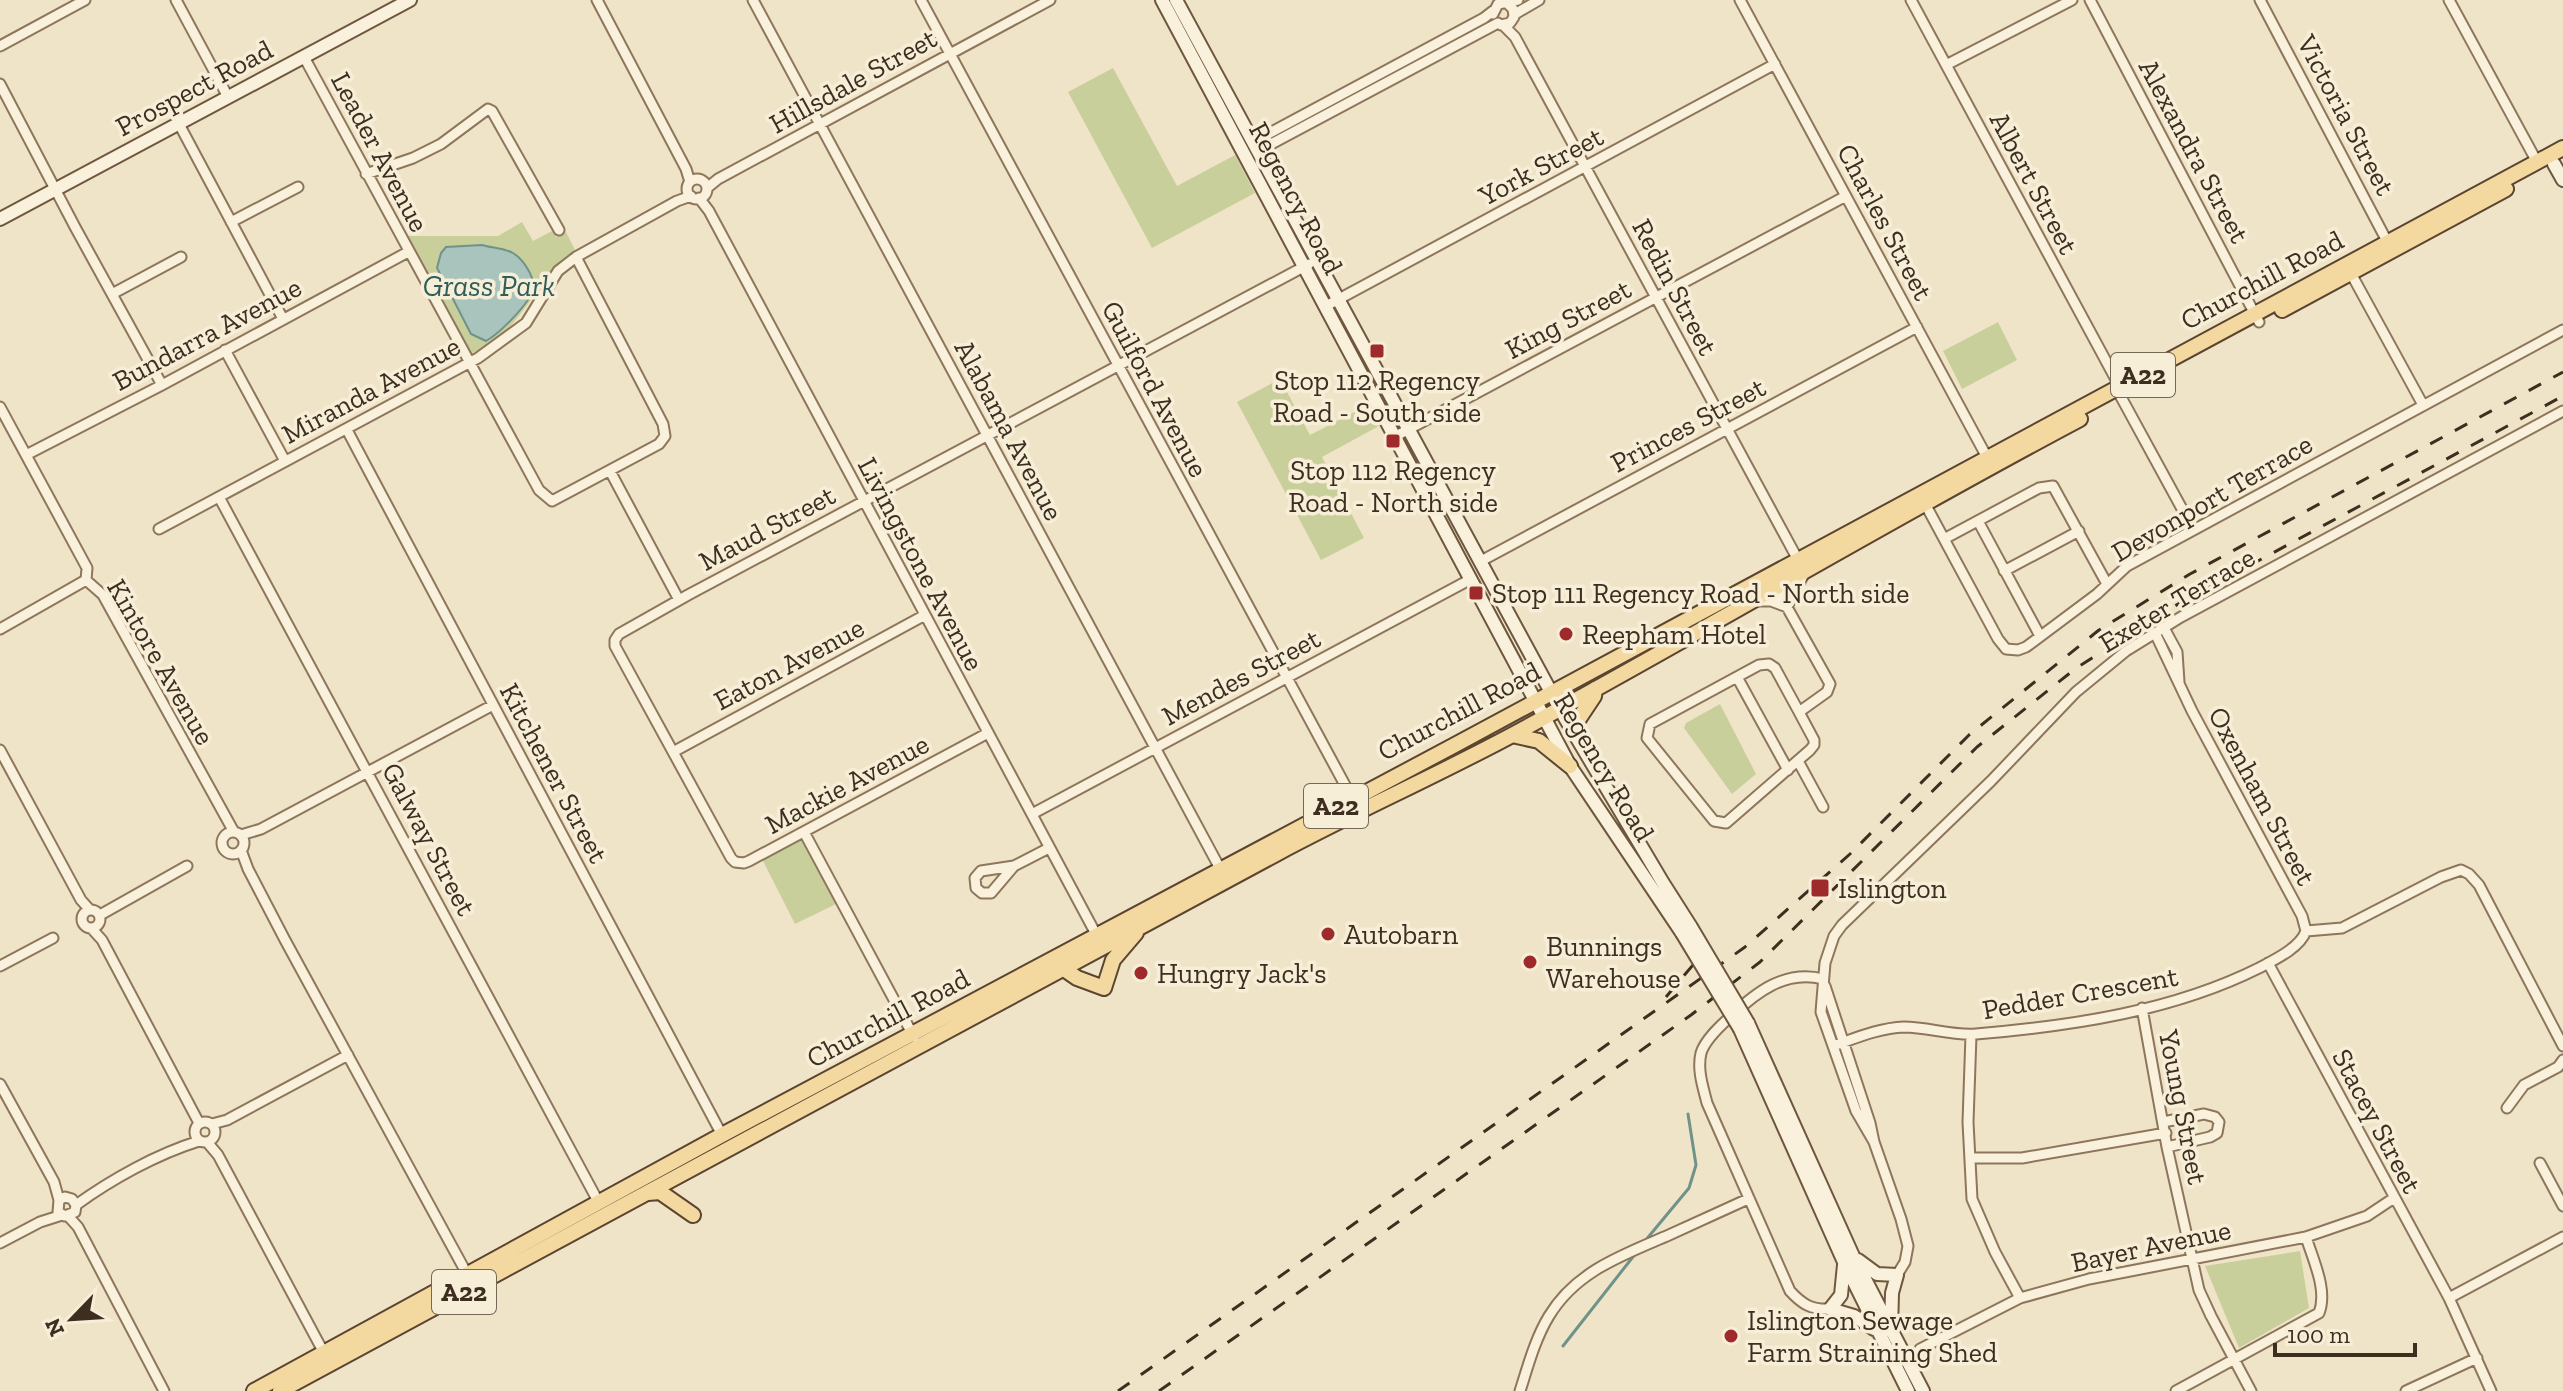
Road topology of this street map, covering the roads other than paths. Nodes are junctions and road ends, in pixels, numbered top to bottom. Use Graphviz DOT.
graph roads {
  1 [pos="85,0"];
  2 [pos="176,0"];
  3 [pos="410,0"];
  4 [pos="597,0"];
  5 [pos="753,0"];
  6 [pos="921,0"];
  7 [pos="1050,0"];
  8 [pos="1162,0"];
  9 [pos="1176,0"];
  10 [pos="1518,0"];
  11 [pos="1539,0"];
  12 [pos="1740,0"];
  13 [pos="1911,0"];
  14 [pos="2072,0"];
  15 [pos="2090,0"];
  16 [pos="2260,0"];
  17 [pos="2449,0"];
  18 [pos="1499,4"];
  19 [pos="1507,21"];
  20 [pos="0,46"];
  21 [pos="950,54"];
  22 [pos="304,57"];
  23 [pos="1775,64"];
  24 [pos="1946,65"];
  25 [pos="0,84"];
  26 [pos="228,97"];
  27 [pos="179,124"];
  28 [pos="820,125"];
  29 [pos="1256,146"];
  30 [pos="2559,155"];
  31 [pos="2537,162"];
  32 [pos="1586,168"];
  33 [pos="366,174"];
  34 [pos="2513,175"];
  35 [pos="2563,180"];
  36 [pos="298,187"];
  37 [pos="697,189"];
  38 [pos="55,190"];
  39 [pos="1846,196"];
  40 [pos="552,217"];
  41 [pos="0,219"];
  42 [pos="231,222"];
  43 [pos="540,223"];
  44 [pos="559,230"];
  45 [pos="2390,246"];
  46 [pos="408,252"];
  47 [pos="181,257"];
  48 [pos="576,257"];
  49 [pos="1317,259"];
  50 [pos="1304,266"];
  51 [pos="2348,269"];
  52 [pos="112,294"];
  53 [pos="1656,298"];
  54 [pos="1338,299"];
  55 [pos="1326,306"];
  56 [pos="2257,318"];
  57 [pos="283,319"];
  58 [pos="1917,327"];
  59 [pos="2563,330"];
  60 [pos="225,350"];
  61 [pos="469,362"];
  62 [pos="1118,366"];
  63 [pos="162,385"];
  64 [pos="2120,392"];
  65 [pos="2423,405"];
  66 [pos="0,407"];
  67 [pos="2563,411"];
  68 [pos="1409,429"];
  69 [pos="1727,429"];
  70 [pos="347,430"];
  71 [pos="987,436"];
  72 [pos="1396,436"];
  73 [pos="26,455"];
  74 [pos="285,461"];
  75 [pos="1989,461"];
  76 [pos="610,471"];
  77 [pos="219,497"];
  78 [pos="1922,498"];
  79 [pos="862,502"];
  80 [pos="1978,521"];
  81 [pos="159,529"];
  82 [pos="2193,529"];
  83 [pos="2079,531"];
  84 [pos="1944,539"];
  85 [pos="1481,561"];
  86 [pos="1802,563"];
  87 [pos="2004,571"];
  88 [pos="1471,579"];
  89 [pos="86,580"];
  90 [pos="1772,580"];
  91 [pos="2107,584"];
  92 [pos="679,600"];
  93 [pos="1749,601"];
  94 [pos="1787,607"];
  95 [pos="925,615"];
  96 [pos="0,629"];
  97 [pos="2159,630"];
  98 [pos="2040,636"];
  99 [pos="1737,677"];
  100 [pos="1286,678"];
  101 [pos="1595,689"];
  102 [pos="1551,692"];
  103 [pos="1536,700"];
  104 [pos="493,705"];
  105 [pos="1560,707"];
  106 [pos="1799,712"];
  107 [pos="1544,716"];
  108 [pos="1572,729"];
  109 [pos="988,733"];
  110 [pos="1512,735"];
  111 [pos="1155,749"];
  112 [pos="0,750"];
  113 [pos="673,752"];
  114 [pos="1798,761"];
  115 [pos="1570,766"];
  116 [pos="368,770"];
  117 [pos="1788,770"];
  118 [pos="1352,798"];
  119 [pos="1823,807"];
  120 [pos="1032,814"];
  121 [pos="804,832"];
  122 [pos="237,841"];
  123 [pos="1049,848"];
  124 [pos="187,866"];
  125 [pos="1014,866"];
  126 [pos="1223,875"];
  127 [pos="93,918"];
  128 [pos="1141,927"];
  129 [pos="1687,930"];
  130 [pos="2306,931"];
  131 [pos="1097,936"];
  132 [pos="53,938"];
  133 [pos="2268,963"];
  134 [pos="0,966"];
  135 [pos="1064,969"];
  136 [pos="1823,979"];
  137 [pos="2142,1008"];
  138 [pos="1971,1035"];
  139 [pos="916,1040"];
  140 [pos="1845,1042"];
  141 [pos="1833,1046"];
  142 [pos="2563,1046"];
  143 [pos="348,1055"];
  144 [pos="2563,1060"];
  145 [pos="0,1084"];
  146 [pos="2507,1108"];
  147 [pos="2163,1122"];
  148 [pos="206,1131"];
  149 [pos="2166,1133"];
  150 [pos="722,1135"];
  151 [pos="1874,1142"];
  152 [pos="2167,1147"];
  153 [pos="1971,1158"];
  154 [pos="2540,1163"];
  155 [pos="648,1192"];
  156 [pos="2394,1198"];
  157 [pos="1748,1199"];
  158 [pos="599,1203"];
  159 [pos="2563,1206"];
  160 [pos="67,1207"];
  161 [pos="693,1215"];
  162 [pos="2306,1237"];
  163 [pos="2563,1237"];
  164 [pos="0,1243"];
  165 [pos="1848,1259"];
  166 [pos="2192,1259"];
  167 [pos="467,1274"];
  168 [pos="1897,1275"];
  169 [pos="2020,1298"];
  170 [pos="2449,1298"];
  171 [pos="1830,1309"];
  172 [pos="1877,1331"];
  173 [pos="1891,1334"];
  174 [pos="1920,1349"];
  175 [pos="324,1353"];
  176 [pos="2477,1358"];
  177 [pos="2234,1359"];
  178 [pos="164,1391"];
  179 [pos="254,1391"];
  180 [pos="280,1391"];
  181 [pos="1520,1391"];
  182 [pos="1908,1391"];
  183 [pos="1923,1391"];
  184 [pos="2176,1391"];
  185 [pos="2251,1391"];
  186 [pos="2406,1391"];
  187 [pos="2491,1391"];
  1 -- 20 [label="street"];
  2 -- 26 [label="street"];
  3 -- 22 [label="main road, Prospect Road"];
  4 -- 37 [label="street, Livingstone Avenue"];
  5 -- 28 [label="street, Alabama Avenue"];
  6 -- 21 [label="street, Guilford Avenue"];
  7 -- 21 [label="street, Hillsdale Street"];
  8 -- 50 [label="main road, Regency Road"];
  9 -- 29 [label="main road, Regency Road"];
  10 -- 18 [label="street"];
  11 -- 19 [label="street"];
  12 -- 23 [label="street, Charles Street"];
  13 -- 24 [label="street, Albert Street"];
  14 -- 24 [label="street"];
  15 -- 56 [label="street, Alexandra Street"];
  16 -- 45 [label="street, Victoria Street"];
  17 -- 31 [label="street"];
  18 -- 19 [label="street"];
  18 -- 19 [label="street"];
  18 -- 29 [label="street"];
  19 -- 29 [label="street"];
  19 -- 32 [label="street, Redin Street"];
  21 -- 28 [label="street, Hillsdale Street"];
  21 -- 62 [label="street, Guilford Avenue"];
  22 -- 26 [label="main road, Prospect Road"];
  22 -- 33 [label="street, Leader Avenue"];
  23 -- 32 [label="street, York Street"];
  23 -- 39 [label="street, Charles Street"];
  24 -- 64 [label="street, Albert Street"];
  25 -- 38 [label="street"];
  26 -- 27 [label="main road, Prospect Road"];
  27 -- 38 [label="main road, Prospect Road"];
  27 -- 42 [label="street"];
  28 -- 37 [label="street, Hillsdale Street"];
  28 -- 71 [label="street, Alabama Avenue"];
  29 -- 49 [label="main road, Regency Road"];
  30 -- 31 [label="main road, Churchill Road / A22"];
  30 -- 34 [label="main road"];
  30 -- 35 [label="main road"];
  30 -- 45 [label="main road, Churchill Road / A22"];
  31 -- 34 [label="main road, Churchill Road / A22"];
  32 -- 53 [label="street, Redin Street"];
  32 -- 54 [label="street, York Street"];
  33 -- 40 [label="street"];
  33 -- 46 [label="street, Leader Avenue"];
  34 -- 45 [label="main road, Churchill Road / A22"];
  36 -- 42 [label="street"];
  37 -- 48 [label="street, Hillsdale Street"];
  37 -- 79 [label="street, Livingstone Avenue"];
  38 -- 41 [label="main road, Prospect Road"];
  38 -- 52 [label="street"];
  39 -- 53 [label="street, King Street"];
  39 -- 58 [label="street, Charles Street"];
  40 -- 43 [label="street"];
  40 -- 44 [label="street"];
  42 -- 57 [label="street"];
  45 -- 51 [label="main road, Churchill Road / A22"];
  46 -- 57 [label="street, Bundarra Avenue"];
  46 -- 61 [label="street, Leader Avenue"];
  47 -- 52 [label="street"];
  48 -- 61 [label="street, Miranda Avenue"];
  48 -- 76 [label="street, Leader Avenue"];
  49 -- 50 [label="street, Maud Street"];
  49 -- 54 [label="main road, Regency Road"];
  50 -- 55 [label="main road, Regency Road"];
  50 -- 62 [label="street, Maud Street"];
  51 -- 56 [label="main road, Churchill Road / A22"];
  51 -- 65 [label="street"];
  52 -- 63 [label="street"];
  53 -- 68 [label="street, King Street"];
  53 -- 69 [label="street, Redin Street"];
  54 -- 55 [label="street, York Street"];
  54 -- 68 [label="main road, Regency Road"];
  55 -- 72 [label="main road, Regency Road"];
  56 -- 64 [label="main road, Churchill Road / A22"];
  57 -- 60 [label="street, Bundarra Avenue"];
  58 -- 69 [label="street, Princes Street"];
  58 -- 75 [label="street, Charles Street"];
  59 -- 65 [label="street, Devonport Terrace"];
  60 -- 63 [label="street, Bundarra Avenue"];
  60 -- 74 [label="street"];
  61 -- 70 [label="street, Miranda Avenue"];
  61 -- 76 [label="street, Leader Avenue"];
  62 -- 71 [label="street, Maud Street"];
  62 -- 100 [label="street, Guilford Avenue"];
  63 -- 73 [label="street, Bundarra Avenue"];
  64 -- 75 [label="main road, Churchill Road / A22"];
  64 -- 82 [label="street, Albert Street"];
  65 -- 82 [label="street, Devonport Terrace"];
  66 -- 73 [label="street, Kintore Avenue"];
  67 -- 97 [label="street, Exeter Terrace"];
  68 -- 72 [label="street, King Street"];
  68 -- 85 [label="main road, Regency Road"];
  69 -- 85 [label="street, Princes Street"];
  69 -- 86 [label="street, Redin Street"];
  70 -- 74 [label="street, Miranda Avenue"];
  70 -- 104 [label="street, Kitchener Street"];
  71 -- 79 [label="street, Maud Street"];
  71 -- 111 [label="street, Alabama Avenue"];
  72 -- 88 [label="main road, Regency Road"];
  73 -- 89 [label="street, Kintore Avenue"];
  74 -- 77 [label="street, Miranda Avenue"];
  75 -- 78 [label="main road, Churchill Road / A22"];
  76 -- 92 [label="street"];
  77 -- 81 [label="street, Miranda Avenue"];
  77 -- 116 [label="street, Galway Street"];
  78 -- 84 [label="street, Devonport Terrace"];
  78 -- 86 [label="main road, Churchill Road / A22"];
  79 -- 92 [label="street, Maud Street"];
  79 -- 95 [label="street, Livingstone Avenue"];
  80 -- 83 [label="street"];
  80 -- 84 [label="street"];
  80 -- 87 [label="street"];
  82 -- 91 [label="street, Devonport Terrace"];
  83 -- 87 [label="street"];
  83 -- 91 [label="street"];
  84 -- 98 [label="street, Devonport Terrace"];
  85 -- 102 [label="main road, Regency Road"];
  86 -- 90 [label="main road, Churchill Road / A22"];
  86 -- 94 [label="street"];
  87 -- 98 [label="street"];
  88 -- 100 [label="street, Mendes Street"];
  88 -- 103 [label="main road, Regency Road"];
  89 -- 96 [label="street"];
  89 -- 122 [label="street, Kintore Avenue"];
  90 -- 93 [label="main road, Churchill Road / A22"];
  90 -- 94 [label="street"];
  90 -- 102 [label="main road, Churchill Road / A22"];
  91 -- 98 [label="street, Devonport Terrace"];
  92 -- 113 [label="street, Maud Street"];
  93 -- 94 [label="street"];
  93 -- 101 [label="main road, Churchill Road / A22"];
  94 -- 106 [label="street"];
  95 -- 109 [label="street, Livingstone Avenue"];
  95 -- 113 [label="street, Eaton Avenue"];
  97 -- 130 [label="street, Oxenham Street"];
  97 -- 136 [label="street, Exeter Terrace"];
  99 -- 106 [label="street"];
  99 -- 117 [label="street"];
  99 -- 117 [label="street"];
  100 -- 111 [label="street, Mendes Street"];
  100 -- 118 [label="street, Guilford Avenue"];
  101 -- 105 [label="main road, Churchill Road / A22"];
  101 -- 108 [label="main road"];
  102 -- 103 [label="main road, Churchill Road / A22"];
  102 -- 105 [label="main road, Regency Road"];
  103 -- 107 [label="main road, Regency Road"];
  103 -- 118 [label="main road, Churchill Road / A22"];
  104 -- 116 [label="street"];
  104 -- 150 [label="street, Kitchener Street"];
  105 -- 107 [label="main road, Churchill Road / A22"];
  105 -- 108 [label="main road, Regency Road"];
  106 -- 114 [label="street"];
  107 -- 110 [label="main road, Churchill Road / A22"];
  107 -- 115 [label="main road, Regency Road"];
  108 -- 129 [label="main road, Regency Road"];
  109 -- 120 [label="street, Livingstone Avenue"];
  109 -- 121 [label="street, Mackie Avenue"];
  110 -- 115 [label="main road"];
  110 -- 126 [label="main road, Churchill Road / A22"];
  111 -- 120 [label="street, Mendes Street"];
  111 -- 126 [label="street, Alabama Avenue"];
  112 -- 127 [label="street"];
  113 -- 121 [label="street, Mackie Avenue"];
  114 -- 117 [label="street"];
  114 -- 119 [label="street"];
  115 -- 129 [label="main road, Regency Road"];
  116 -- 122 [label="street"];
  116 -- 158 [label="street, Galway Street"];
  118 -- 126 [label="main road, Churchill Road / A22"];
  120 -- 123 [label="street, Livingstone Avenue"];
  121 -- 139 [label="street"];
  122 -- 143 [label="street, Kintore Avenue"];
  123 -- 125 [label="street"];
  123 -- 131 [label="street, Livingstone Avenue"];
  124 -- 127 [label="street"];
  126 -- 128 [label="main road, Churchill Road / A22"];
  126 -- 131 [label="main road, Churchill Road / A22"];
  127 -- 148 [label="street"];
  128 -- 135 [label="main road, Churchill Road / A22"];
  128 -- 135 [label="main road"];
  129 -- 165 [label="main road, Regency Road, bridge"];
  130 -- 133 [label="street, Pedder Crescent"];
  130 -- 142 [label="street"];
  131 -- 139 [label="main road, Churchill Road / A22"];
  132 -- 134 [label="street"];
  133 -- 137 [label="street, Pedder Crescent"];
  133 -- 156 [label="street, Stacey Street"];
  135 -- 139 [label="main road, Churchill Road / A22"];
  136 -- 140 [label="street"];
  136 -- 141 [label="street"];
  136 -- 157 [label="street"];
  137 -- 138 [label="street, Pedder Crescent"];
  137 -- 147 [label="street, Young Street"];
  138 -- 140 [label="street, Pedder Crescent"];
  138 -- 153 [label="street"];
  139 -- 150 [label="main road, Churchill Road / A22"];
  139 -- 155 [label="main road, Churchill Road / A22"];
  140 -- 141 [label="street, Pedder Crescent"];
  140 -- 151 [label="street"];
  141 -- 151 [label="street"];
  143 -- 148 [label="street"];
  143 -- 167 [label="street, Kintore Avenue"];
  144 -- 146 [label="street"];
  145 -- 160 [label="street"];
  147 -- 149 [label="street, Young Street"];
  147 -- 152 [label="street"];
  148 -- 160 [label="street"];
  148 -- 175 [label="street"];
  149 -- 152 [label="street, Young Street"];
  149 -- 153 [label="street"];
  150 -- 158 [label="main road, Churchill Road / A22"];
  151 -- 168 [label="street"];
  152 -- 166 [label="street, Young Street"];
  153 -- 169 [label="street"];
  154 -- 159 [label="street"];
  155 -- 161 [label="main road"];
  155 -- 180 [label="main road, Churchill Road / A22"];
  156 -- 162 [label="street, Bayer Avenue"];
  156 -- 170 [label="street, Stacey Street"];
  157 -- 171 [label="street"];
  157 -- 181 [label="street"];
  158 -- 167 [label="main road, Churchill Road / A22"];
  160 -- 164 [label="street"];
  160 -- 178 [label="street"];
  162 -- 166 [label="street, Bayer Avenue"];
  162 -- 177 [label="street"];
  163 -- 170 [label="street"];
  165 -- 168 [label="main road"];
  165 -- 171 [label="main road"];
  165 -- 172 [label="main road, Regency Road"];
  165 -- 173 [label="main road, Regency Road"];
  166 -- 169 [label="street, Bayer Avenue"];
  166 -- 177 [label="street, Young Street"];
  167 -- 175 [label="main road, Churchill Road / A22"];
  168 -- 173 [label="main road"];
  169 -- 174 [label="street, Bayer Avenue"];
  170 -- 176 [label="street, Stacey Street"];
  171 -- 172 [label="main road"];
  172 -- 182 [label="main road, Regency Road"];
  173 -- 183 [label="main road, Regency Road"];
  175 -- 179 [label="main road, Churchill Road / A22"];
  176 -- 186 [label="street"];
  176 -- 187 [label="street, Stacey Street"];
  177 -- 184 [label="street"];
  177 -- 185 [label="street, Young Street"];
}
